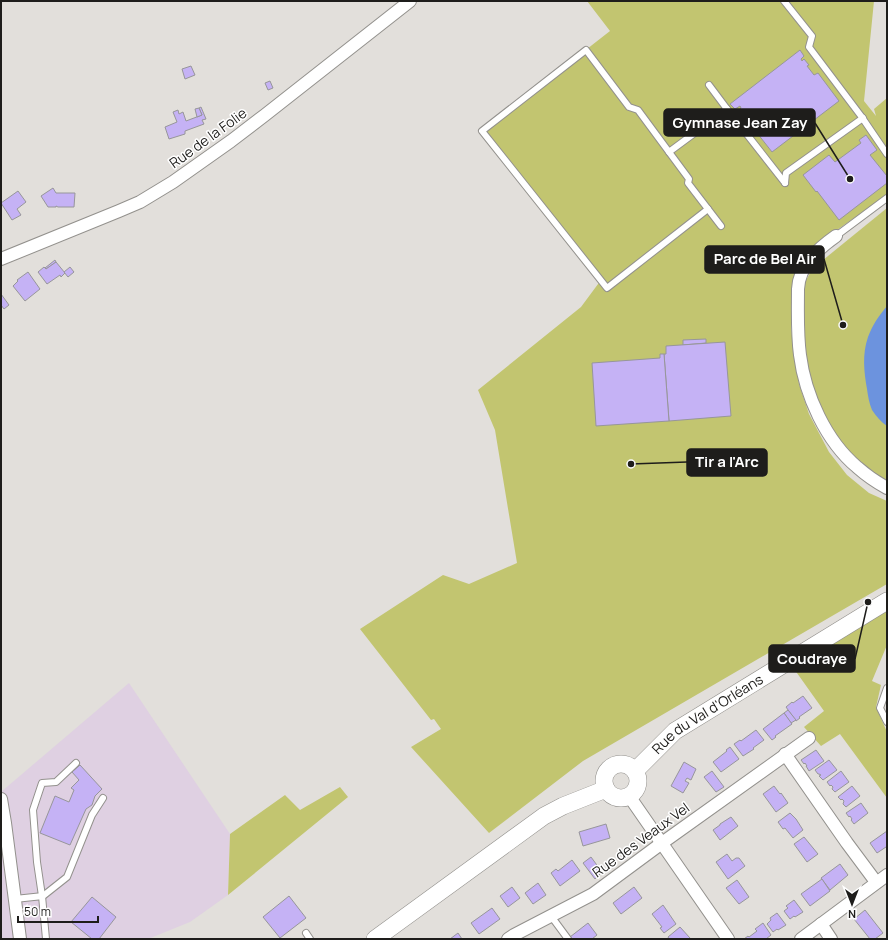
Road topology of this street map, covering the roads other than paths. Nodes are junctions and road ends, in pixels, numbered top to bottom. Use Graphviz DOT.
graph roads {
  1 [pos="410,1"];
  2 [pos="784,1"];
  3 [pos="709,85"];
  4 [pos="727,109"];
  5 [pos="862,118"];
  6 [pos="668,152"];
  7 [pos="887,154"];
  8 [pos="887,198"];
  9 [pos="708,209"];
  10 [pos="722,226"];
  11 [pos="836,236"];
  12 [pos="1,259"];
  13 [pos="887,488"];
  14 [pos="887,601"];
  15 [pos="887,688"];
  16 [pos="887,722"];
  17 [pos="809,738"];
  18 [pos="785,754"];
  19 [pos="76,762"];
  20 [pos="635,770"];
  21 [pos="606,789"];
  22 [pos="629,796"];
  23 [pos="103,798"];
  24 [pos="1,799"];
  25 [pos="662,843"];
  26 [pos="887,875"];
  27 [pos="876,882"];
  28 [pos="42,896"];
  29 [pos="15,899"];
  30 [pos="551,916"];
  31 [pos="821,924"];
  32 [pos="306,933"];
  33 [pos="20,939"];
  34 [pos="46,939"];
  35 [pos="310,939"];
  36 [pos="375,939"];
  37 [pos="508,939"];
  38 [pos="568,939"];
  39 [pos="728,939"];
  40 [pos="801,939"];
  41 [pos="831,939"];
  1 -- 12 [label="street, Rue de la Folie"];
  2 -- 5 [label="lane"];
  3 -- 4 [label="lane"];
  4 -- 5 [label="lane"];
  4 -- 6 [label="lane"];
  5 -- 7 [label="lane"];
  6 -- 9 [label="lane"];
  6 -- 9 [label="lane"];
  8 -- 11 [label="lane"];
  9 -- 10 [label="lane"];
  11 -- 13 [label="street"];
  14 -- 20 [label="street, Rue du Val d'Orléans"];
  15 -- 16 [label="lane"];
  17 -- 18 [label="street, Rue des Veaux Vel"];
  18 -- 25 [label="street, Rue des Veaux Vel"];
  18 -- 27 [label="street"];
  19 -- 28 [label="lane"];
  20 -- 21 [label="street"];
  20 -- 22 [label="street"];
  21 -- 22 [label="street"];
  21 -- 36 [label="street"];
  22 -- 25 [label="street"];
  23 -- 28 [label="lane"];
  24 -- 29 [label="street"];
  25 -- 30 [label="street, Rue des Veaux Vel"];
  25 -- 39 [label="street"];
  26 -- 27 [label="street"];
  27 -- 31 [label="street"];
  28 -- 29 [label="lane"];
  28 -- 34 [label="lane"];
  29 -- 33 [label="street"];
  30 -- 37 [label="street, Rue des Veaux Vel"];
  30 -- 38 [label="lane"];
  31 -- 40 [label="street"];
  31 -- 41 [label="street"];
  32 -- 35 [label="lane"];
}
